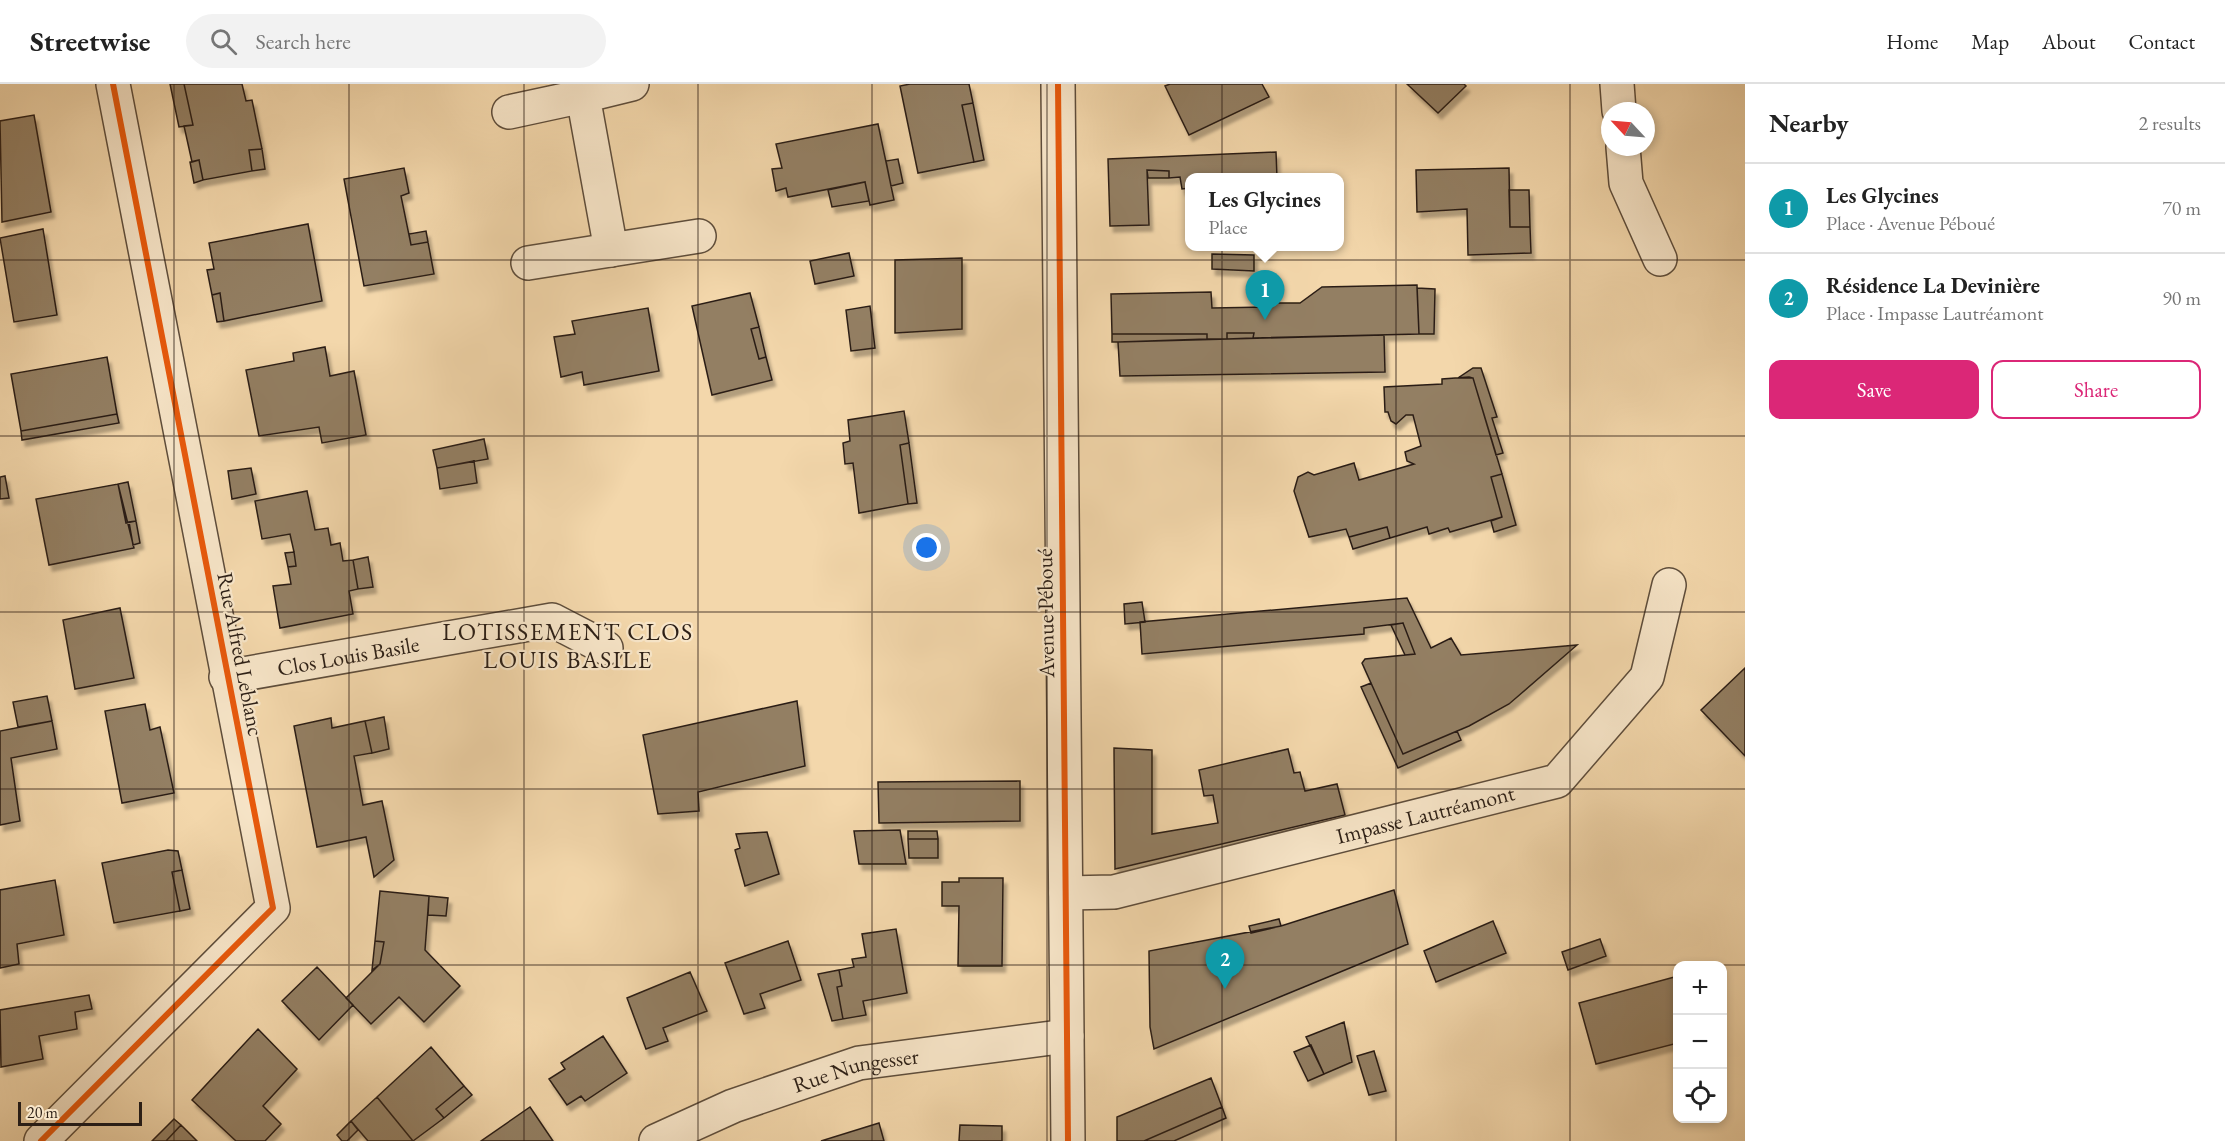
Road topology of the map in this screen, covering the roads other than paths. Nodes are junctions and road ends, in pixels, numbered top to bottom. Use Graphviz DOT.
graph roads {
  1 [pos="113,84"];
  2 [pos="632,84"];
  3 [pos="1058,84"];
  4 [pos="1617,84"];
  5 [pos="583,96"];
  6 [pos="1618,102"];
  7 [pos="509,112"];
  8 [pos="1624,156"];
  9 [pos="699,236"];
  10 [pos="611,250"];
  11 [pos="1660,260"];
  12 [pos="528,263"];
  13 [pos="1669,585"];
  14 [pos="606,648"];
  15 [pos="226,677"];
  16 [pos="1066,893"];
  17 [pos="1067,1036"];
  18 [pos="41,1141"];
  19 [pos="656,1141"];
  20 [pos="1068,1141"];
  1 -- 15 [label="street, Rue Alfred Leblanc"];
  2 -- 5 [label="street"];
  3 -- 16 [label="street, Avenue Péboué"];
  4 -- 6 [label="street"];
  5 -- 7 [label="street"];
  5 -- 10 [label="street"];
  8 -- 11 [label="street"];
  9 -- 10 [label="street"];
  10 -- 12 [label="street"];
  13 -- 16 [label="street, Impasse Lautréamont"];
  14 -- 15 [label="street, Clos Louis Basile"];
  15 -- 18 [label="street, Rue Alfred Leblanc"];
  16 -- 17 [label="street, Avenue Péboué"];
  17 -- 19 [label="street, Rue Nungesser"];
  17 -- 20 [label="street, Avenue Péboué"];
}
